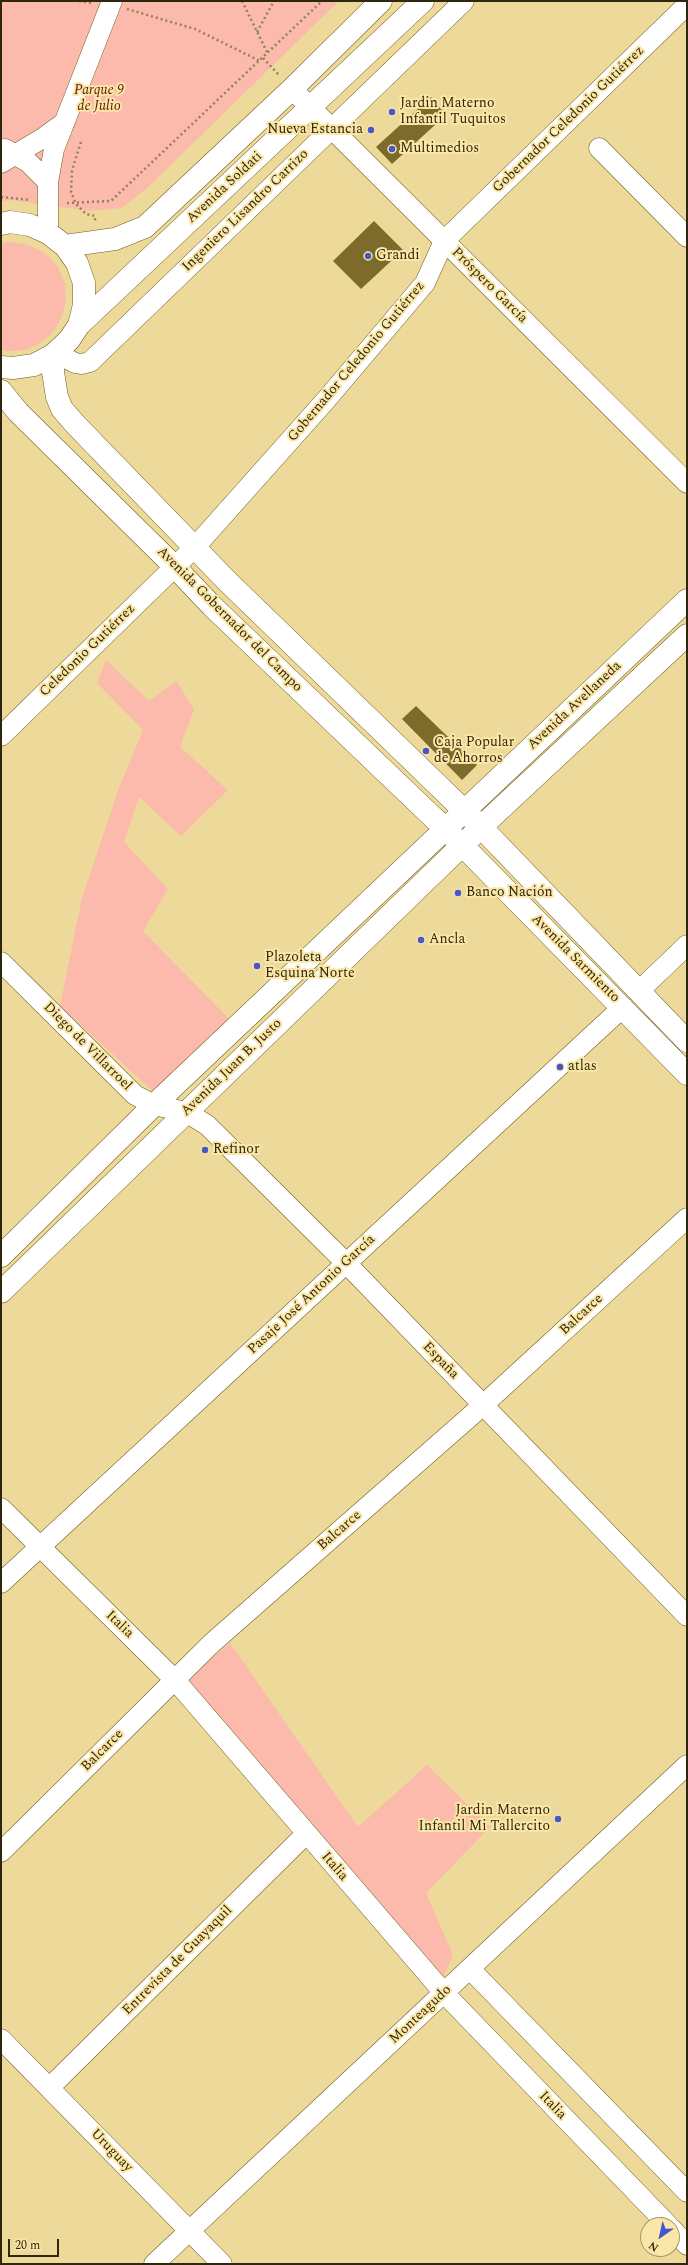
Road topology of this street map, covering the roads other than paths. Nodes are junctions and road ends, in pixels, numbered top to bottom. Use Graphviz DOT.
graph roads {
  1 [pos="381,1"];
  2 [pos="423,1"];
  3 [pos="464,1"];
  4 [pos="111,3"];
  5 [pos="687,5"];
  6 [pos="292,89"];
  7 [pos="311,108"];
  8 [pos="65,122"];
  9 [pos="331,128"];
  10 [pos="599,148"];
  11 [pos="5,155"];
  12 [pos="48,182"];
  13 [pos="1,224"];
  14 [pos="687,237"];
  15 [pos="57,239"];
  16 [pos="444,241"];
  17 [pos="79,325"];
  18 [pos="55,354"];
  19 [pos="1,367"];
  20 [pos="1,391"];
  21 [pos="687,483"];
  22 [pos="195,547"];
  23 [pos="175,567"];
  24 [pos="687,600"];
  25 [pos="687,635"];
  26 [pos="1,736"];
  27 [pos="464,810"];
  28 [pos="481,827"];
  29 [pos="446,829"];
  30 [pos="462,845"];
  31 [pos="687,945"];
  32 [pos="1,962"];
  33 [pos="639,991"];
  34 [pos="623,1007"];
  35 [pos="687,1041"];
  36 [pos="687,1074"];
  37 [pos="154,1105"];
  38 [pos="186,1112"];
  39 [pos="687,1218"];
  40 [pos="1,1256"];
  41 [pos="346,1263"];
  42 [pos="1,1292"];
  43 [pos="482,1406"];
  44 [pos="1,1508"];
  45 [pos="38,1547"];
  46 [pos="1,1583"];
  47 [pos="687,1616"];
  48 [pos="175,1680"];
  49 [pos="687,1765"];
  50 [pos="306,1834"];
  51 [pos="1,1852"];
  52 [pos="470,1969"];
  53 [pos="444,1994"];
  54 [pos="1,2039"];
  55 [pos="49,2088"];
  56 [pos="687,2192"];
  57 [pos="660,2217"];
  58 [pos="189,2231"];
  59 [pos="680,2238"];
  60 [pos="687,2245"];
  61 [pos="154,2264"];
  62 [pos="222,2264"];
  1 -- 6 [label="main road, Avenida Soldati"];
  2 -- 7 [label="main road, Avenida Soldati"];
  3 -- 9 [label="street, Ingeniero Lisandro Carrizo"];
  4 -- 8 [label="street"];
  5 -- 16 [label="street, Gobernador Celedonio Gutiérrez"];
  6 -- 7 [label="street, Próspero García"];
  6 -- 15 [label="main road, Avenida Soldati"];
  7 -- 9 [label="street, Próspero García"];
  7 -- 17 [label="main road, Avenida Soldati"];
  8 -- 11 [label="street"];
  8 -- 12 [label="street"];
  9 -- 16 [label="street, Próspero García"];
  9 -- 18 [label="street, Ingeniero Lisandro Carrizo"];
  10 -- 14 [label="street"];
  11 -- 12 [label="street"];
  12 -- 15 [label="street"];
  13 -- 15 [label="main road"];
  15 -- 17 [label="main road"];
  16 -- 21 [label="street, Próspero García"];
  16 -- 22 [label="street, Gobernador Celedonio Gutiérrez"];
  17 -- 18 [label="main road"];
  18 -- 19 [label="main road"];
  18 -- 22 [label="main road, Avenida Gobernador del Campo"];
  20 -- 23 [label="main road, Avenida Gobernador del Campo"];
  22 -- 23 [label="street, Gobernador Celedonio Gutiérrez"];
  22 -- 27 [label="main road, Avenida Gobernador del Campo"];
  23 -- 26 [label="street, Celedonio Gutiérrez"];
  23 -- 29 [label="main road, Avenida Gobernador del Campo"];
  24 -- 27 [label="main road, Avenida Avellaneda"];
  25 -- 28 [label="main road, Avenida Avellaneda"];
  27 -- 28 [label="main road, Avenida Gobernador del Campo"];
  27 -- 29 [label="main road, Avenida Avellaneda"];
  28 -- 30 [label="main road, Avenida Avellaneda"];
  28 -- 33 [label="main road, Avenida Sarmiento"];
  29 -- 30 [label="main road, Avenida Gobernador del Campo"];
  29 -- 37 [label="main road, Avenida Juan B. Justo"];
  30 -- 34 [label="main road, Avenida Sarmiento"];
  30 -- 38 [label="main road, Avenida Juan B. Justo"];
  31 -- 33 [label="street"];
  32 -- 37 [label="street, Diego de Villarroel"];
  33 -- 35 [label="main road, Avenida Sarmiento"];
  34 -- 36 [label="main road, Avenida Sarmiento"];
  34 -- 41 [label="street, Pasaje José Antonio García"];
  37 -- 38 [label="street, Diego de Villarroel"];
  37 -- 40 [label="main road, Avenida Juan B. Justo"];
  38 -- 41 [label="street, España"];
  38 -- 42 [label="main road, Avenida Juan B. Justo"];
  39 -- 43 [label="street, Balcarce"];
  41 -- 43 [label="street, España"];
  41 -- 45 [label="street, Pasaje José Antonio García"];
  43 -- 47 [label="street, España"];
  43 -- 48 [label="street, Balcarce"];
  44 -- 45 [label="street, Italia"];
  45 -- 46 [label="street, Pasaje José Antonio García"];
  45 -- 48 [label="street, Italia"];
  48 -- 50 [label="street, Italia"];
  48 -- 51 [label="street, Balcarce"];
  49 -- 52 [label="street, Monteagudo"];
  50 -- 53 [label="street, Italia"];
  50 -- 55 [label="street, Entrevista de Guayaquil"];
  52 -- 53 [label="street, Monteagudo"];
  52 -- 56 [label="street"];
  53 -- 57 [label="street, Italia"];
  53 -- 58 [label="street, Monteagudo"];
  54 -- 55 [label="street, Uruguay"];
  55 -- 58 [label="street, Uruguay"];
  58 -- 61 [label="street, Monteagudo"];
  58 -- 62 [label="street, Uruguay"];
  59 -- 60 [label="street"];
}
